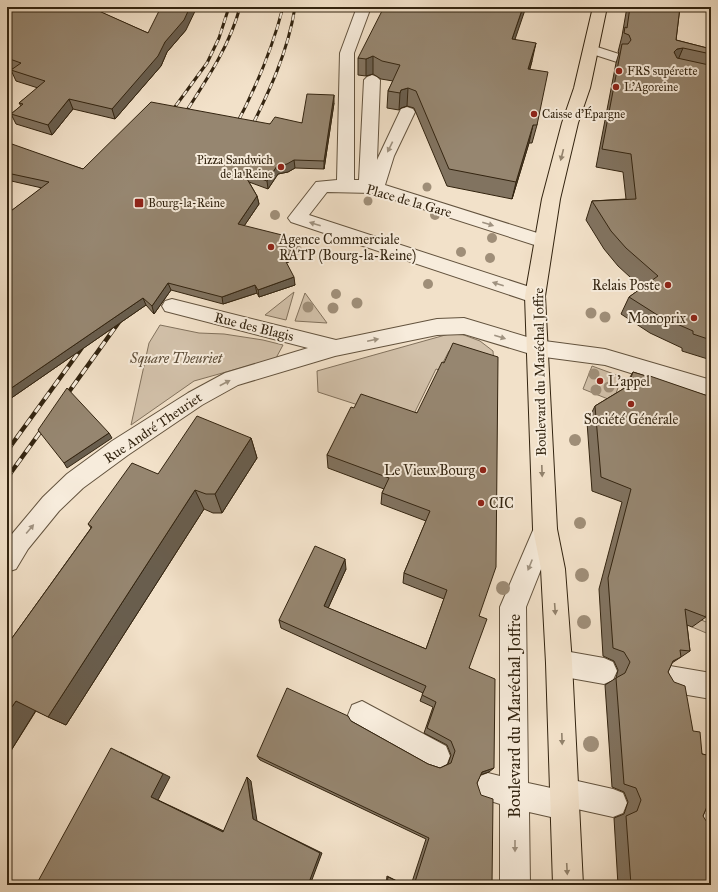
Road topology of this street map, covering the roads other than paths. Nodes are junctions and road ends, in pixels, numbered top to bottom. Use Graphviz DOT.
graph roads {
  1 [pos="364,7"];
  2 [pos="600,7"];
  3 [pos="591,49"];
  4 [pos="617,58"];
  5 [pos="372,80"];
  6 [pos="407,112"];
  7 [pos="345,186"];
  8 [pos="372,187"];
  9 [pos="544,242"];
  10 [pos="535,296"];
  11 [pos="172,306"];
  12 [pos="335,348"];
  13 [pos="537,348"];
  14 [pos="711,389"];
  15 [pos="545,529"];
  16 [pos="7,561"];
  17 [pos="559,663"];
  18 [pos="604,671"];
  19 [pos="670,679"];
  20 [pos="711,686"];
  21 [pos="362,715"];
  22 [pos="436,756"];
  23 [pos="488,787"];
  24 [pos="515,794"];
  25 [pos="564,799"];
  26 [pos="613,803"];
  27 [pos="515,885"];
  28 [pos="568,885"];
  1 -- 7 [label="street"];
  2 -- 3 [label="main road, Boulevard du Maréchal Joffre"];
  3 -- 4 [label="street"];
  3 -- 9 [label="main road, Boulevard du Maréchal Joffre, one-way"];
  5 -- 8 [label="street"];
  6 -- 8 [label="street, one-way"];
  7 -- 8 [label="street, Place de la Gare"];
  10 -- 7 [label="street, Place de la Gare, one-way"];
  8 -- 9 [label="street, Place de la Gare, one-way"];
  9 -- 10 [label="main road, Boulevard du Maréchal Joffre"];
  10 -- 13 [label="main road, Boulevard du Maréchal Joffre"];
  11 -- 12 [label="street, Rue des Blagis"];
  12 -- 13 [label="street, one-way"];
  16 -- 12 [label="street, Rue André Theuriet, one-way"];
  13 -- 14 [label="street"];
  13 -- 15 [label="main road, Boulevard du Maréchal Joffre, one-way"];
  15 -- 17 [label="main road, Boulevard du Maréchal Joffre, one-way"];
  15 -- 24 [label="street, Boulevard du Maréchal Joffre, one-way"];
  17 -- 18 [label="street"];
  17 -- 25 [label="main road, Boulevard du Maréchal Joffre, one-way"];
  19 -- 20 [label="street"];
  21 -- 22 [label="street"];
  23 -- 24 [label="street"];
  24 -- 25 [label="street"];
  24 -- 27 [label="street, Boulevard du Maréchal Joffre, one-way"];
  25 -- 26 [label="street"];
  25 -- 28 [label="main road, Boulevard du Maréchal Joffre, one-way"];
}
